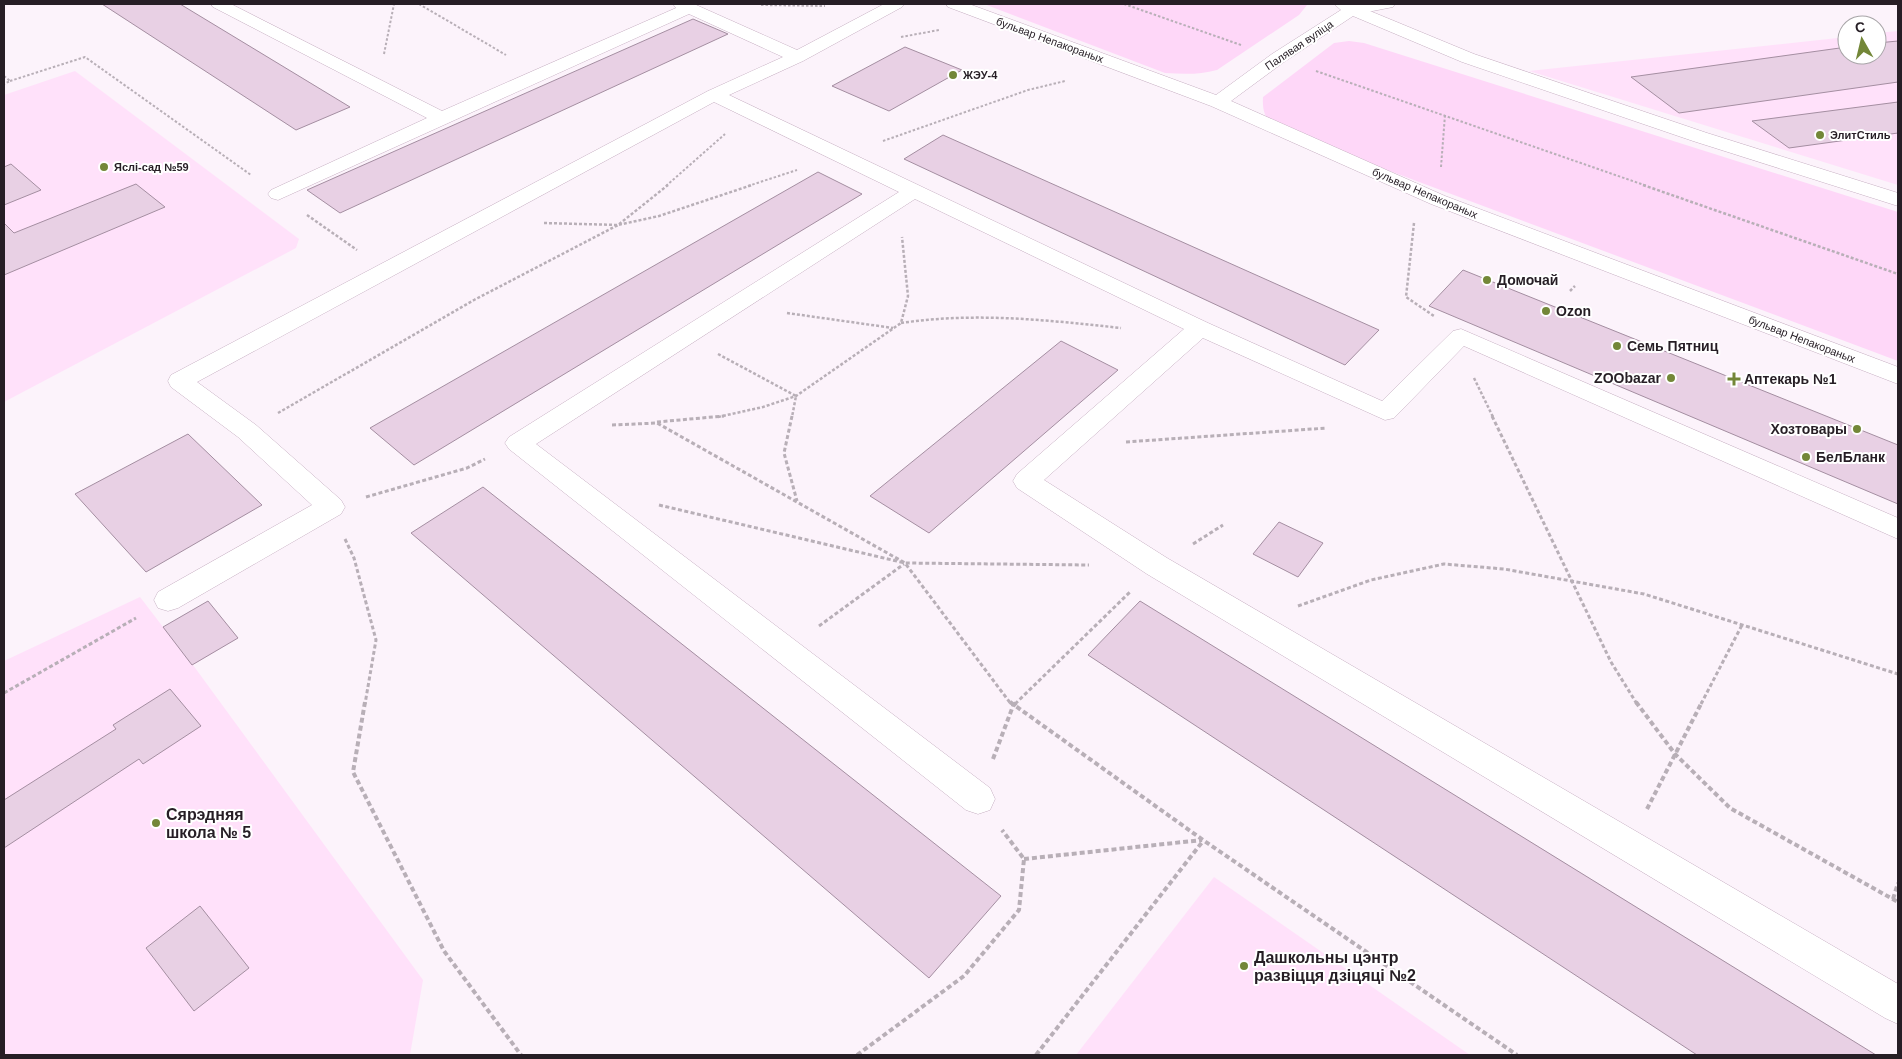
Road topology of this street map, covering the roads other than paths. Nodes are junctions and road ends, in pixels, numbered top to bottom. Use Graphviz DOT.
graph roads {
  1 [pos="219,4"];
  2 [pos="954,4"];
  3 [pos="1387,4"];
  4 [pos="685,6"];
  5 [pos="891,6"];
  6 [pos="1347,7"];
  7 [pos="797,57"];
  8 [pos="714,95"];
  9 [pos="1218,102"];
  10 [pos="442,118"];
  11 [pos="278,194"];
  12 [pos="906,196"];
  13 [pos="1898,200"];
  14 [pos="1200,328"];
  15 [pos="1898,376"];
  16 [pos="1898,530"];
  17 [pos="168,600"];
  18 [pos="978,799"];
  19 [pos="1898,1005"];
  1 -- 10 [label="main road"];
  2 -- 9 [label="main road, бульвар Непакораных"];
  3 -- 6 [label="main road, Палявая вуліца"];
  4 -- 7 [label="main road"];
  4 -- 10 [label="main road"];
  5 -- 7 [label="main road"];
  6 -- 9 [label="main road, Палявая вуліца"];
  6 -- 13 [label="main road"];
  7 -- 8 [label="main road"];
  8 -- 12 [label="main road"];
  8 -- 17 [label="main road"];
  9 -- 15 [label="main road, бульвар Непакораных"];
  10 -- 11 [label="main road"];
  12 -- 14 [label="main road"];
  12 -- 18 [label="main road"];
  14 -- 16 [label="main road"];
  14 -- 19 [label="main road"];
}
